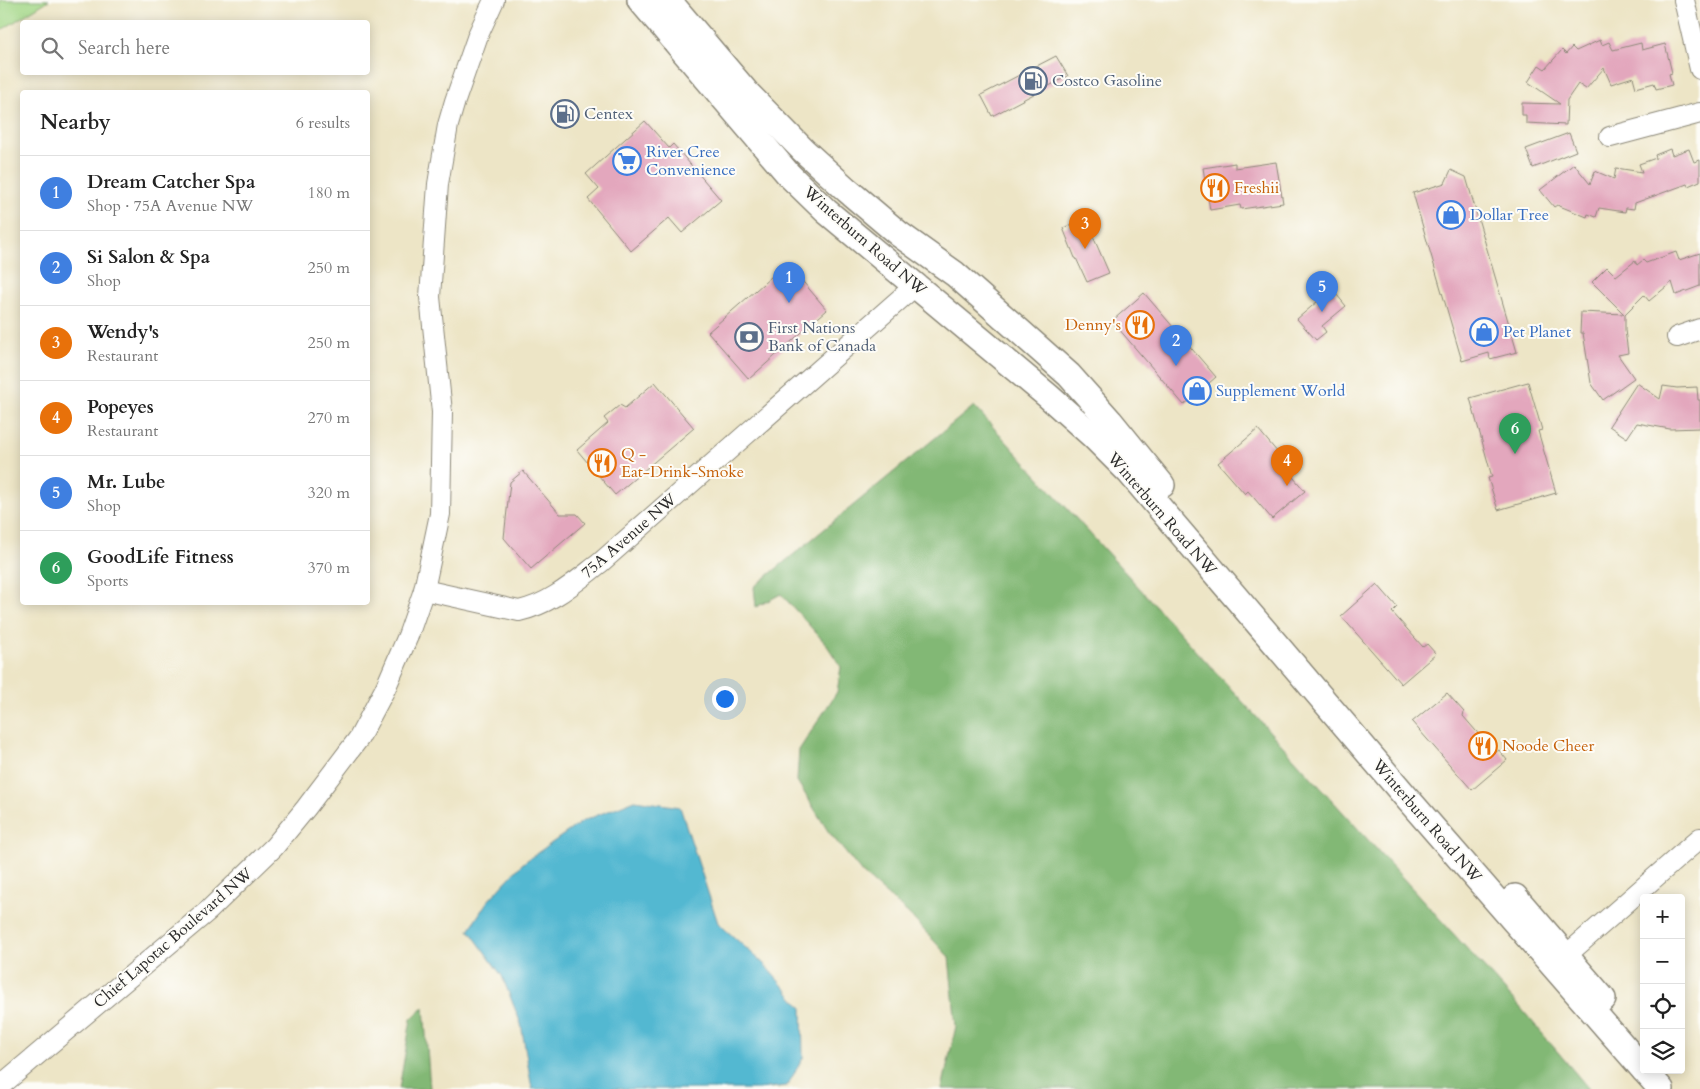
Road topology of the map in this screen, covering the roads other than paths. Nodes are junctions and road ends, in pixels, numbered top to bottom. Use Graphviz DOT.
graph roads {
  1 [pos="494,0"];
  2 [pos="640,0"];
  3 [pos="668,0"];
  4 [pos="1684,0"];
  5 [pos="1700,69"];
  6 [pos="1700,113"];
  7 [pos="1610,137"];
  8 [pos="916,285"];
  9 [pos="1700,329"];
  10 [pos="1678,337"];
  11 [pos="1110,420"];
  12 [pos="424,590"];
  13 [pos="1700,838"];
  14 [pos="1560,962"];
  15 [pos="1640,1042"];
  16 [pos="1640,1065"];
  17 [pos="1648,1074"];
  18 [pos="1667,1074"];
  19 [pos="0,1086"];
  20 [pos="1661,1089"];
  21 [pos="1680,1089"];
  1 -- 12 [label="street, Chief Lapotac Boulevard NW"];
  2 -- 8 [label="main road, Winterburn Road NW"];
  3 -- 11 [label="main road, Winterburn Road NW"];
  4 -- 5 [label="street"];
  6 -- 7 [label="street"];
  8 -- 11 [label="main road"];
  8 -- 12 [label="street, 75A Avenue NW"];
  8 -- 14 [label="main road, Winterburn Road NW"];
  9 -- 10 [label="street"];
  11 -- 14 [label="main road, Winterburn Road NW"];
  12 -- 19 [label="street, Chief Lapotac Boulevard NW"];
  13 -- 14 [label="street"];
  14 -- 15 [label="main road, Winterburn Road NW"];
  14 -- 16 [label="main road, Winterburn Road NW"];
  17 -- 20 [label="main road, Winterburn Road NW"];
  18 -- 21 [label="main road"];
}
